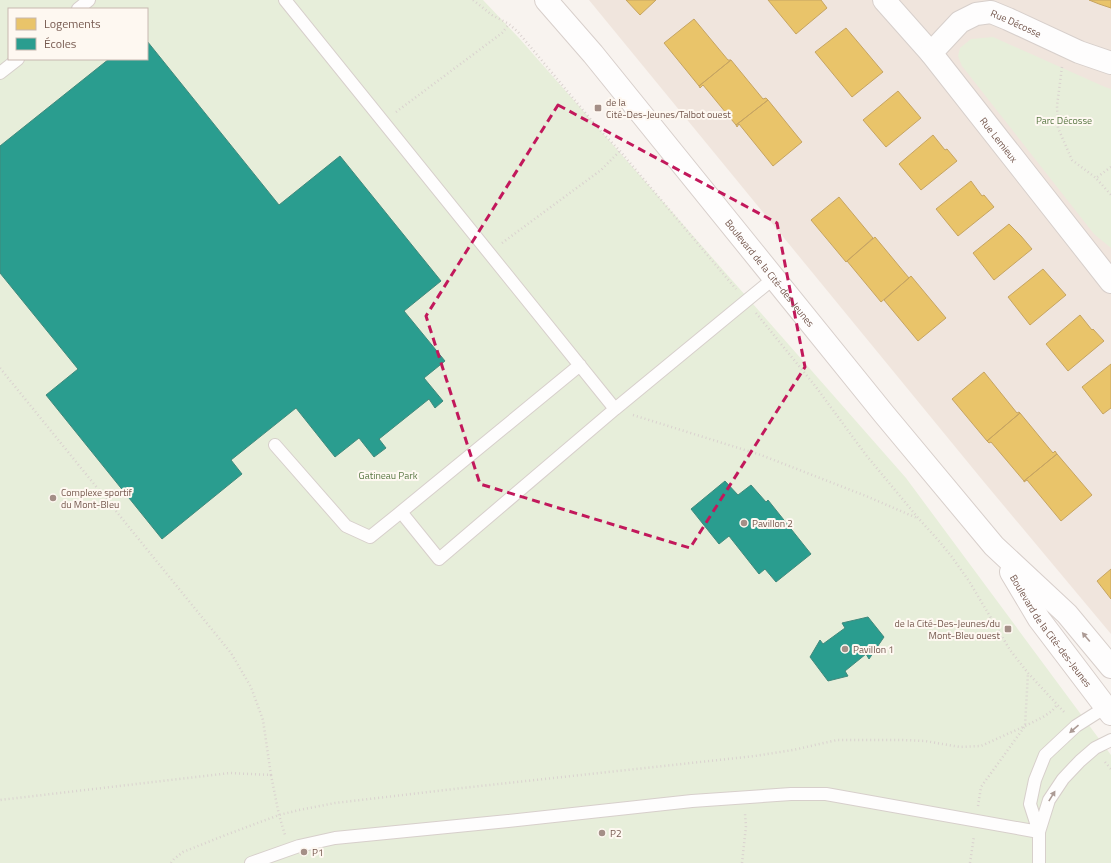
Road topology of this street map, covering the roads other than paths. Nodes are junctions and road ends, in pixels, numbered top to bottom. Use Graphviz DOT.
graph roads {
  1 [pos="89,0"];
  2 [pos="285,0"];
  3 [pos="546,0"];
  4 [pos="884,0"];
  5 [pos="79,8"];
  6 [pos="931,53"];
  7 [pos="17,60"];
  8 [pos="1111,63"];
  9 [pos="0,74"];
  10 [pos="774,278"];
  11 [pos="1111,282"];
  12 [pos="580,365"];
  13 [pos="615,409"];
  14 [pos="276,445"];
  15 [pos="401,512"];
  16 [pos="994,546"];
  17 [pos="1111,667"];
  18 [pos="1109,708"];
  19 [pos="1111,740"];
  20 [pos="1039,832"];
  21 [pos="251,863"];
  22 [pos="1039,863"];
  1 -- 5 [label="lane"];
  2 -- 12 [label="lane"];
  3 -- 10 [label="street, Boulevard de la Cité-des-Jeunes"];
  4 -- 6 [label="street, Rue Lemieux"];
  6 -- 8 [label="street, Rue Décosse"];
  6 -- 11 [label="street, Rue Lemieux"];
  7 -- 9 [label="lane"];
  10 -- 13 [label="lane"];
  10 -- 16 [label="street, Boulevard de la Cité-des-Jeunes"];
  12 -- 13 [label="lane"];
  12 -- 15 [label="lane"];
  13 -- 15 [label="lane"];
  14 -- 15 [label="lane"];
  17 -- 16 [label="street, Boulevard de la Cité-des-Jeunes, one-way"];
  16 -- 18 [label="street, Boulevard de la Cité-des-Jeunes"];
  18 -- 20 [label="lane, one-way"];
  20 -- 19 [label="lane, one-way"];
  20 -- 21 [label="lane"];
  20 -- 22 [label="lane"];
}
